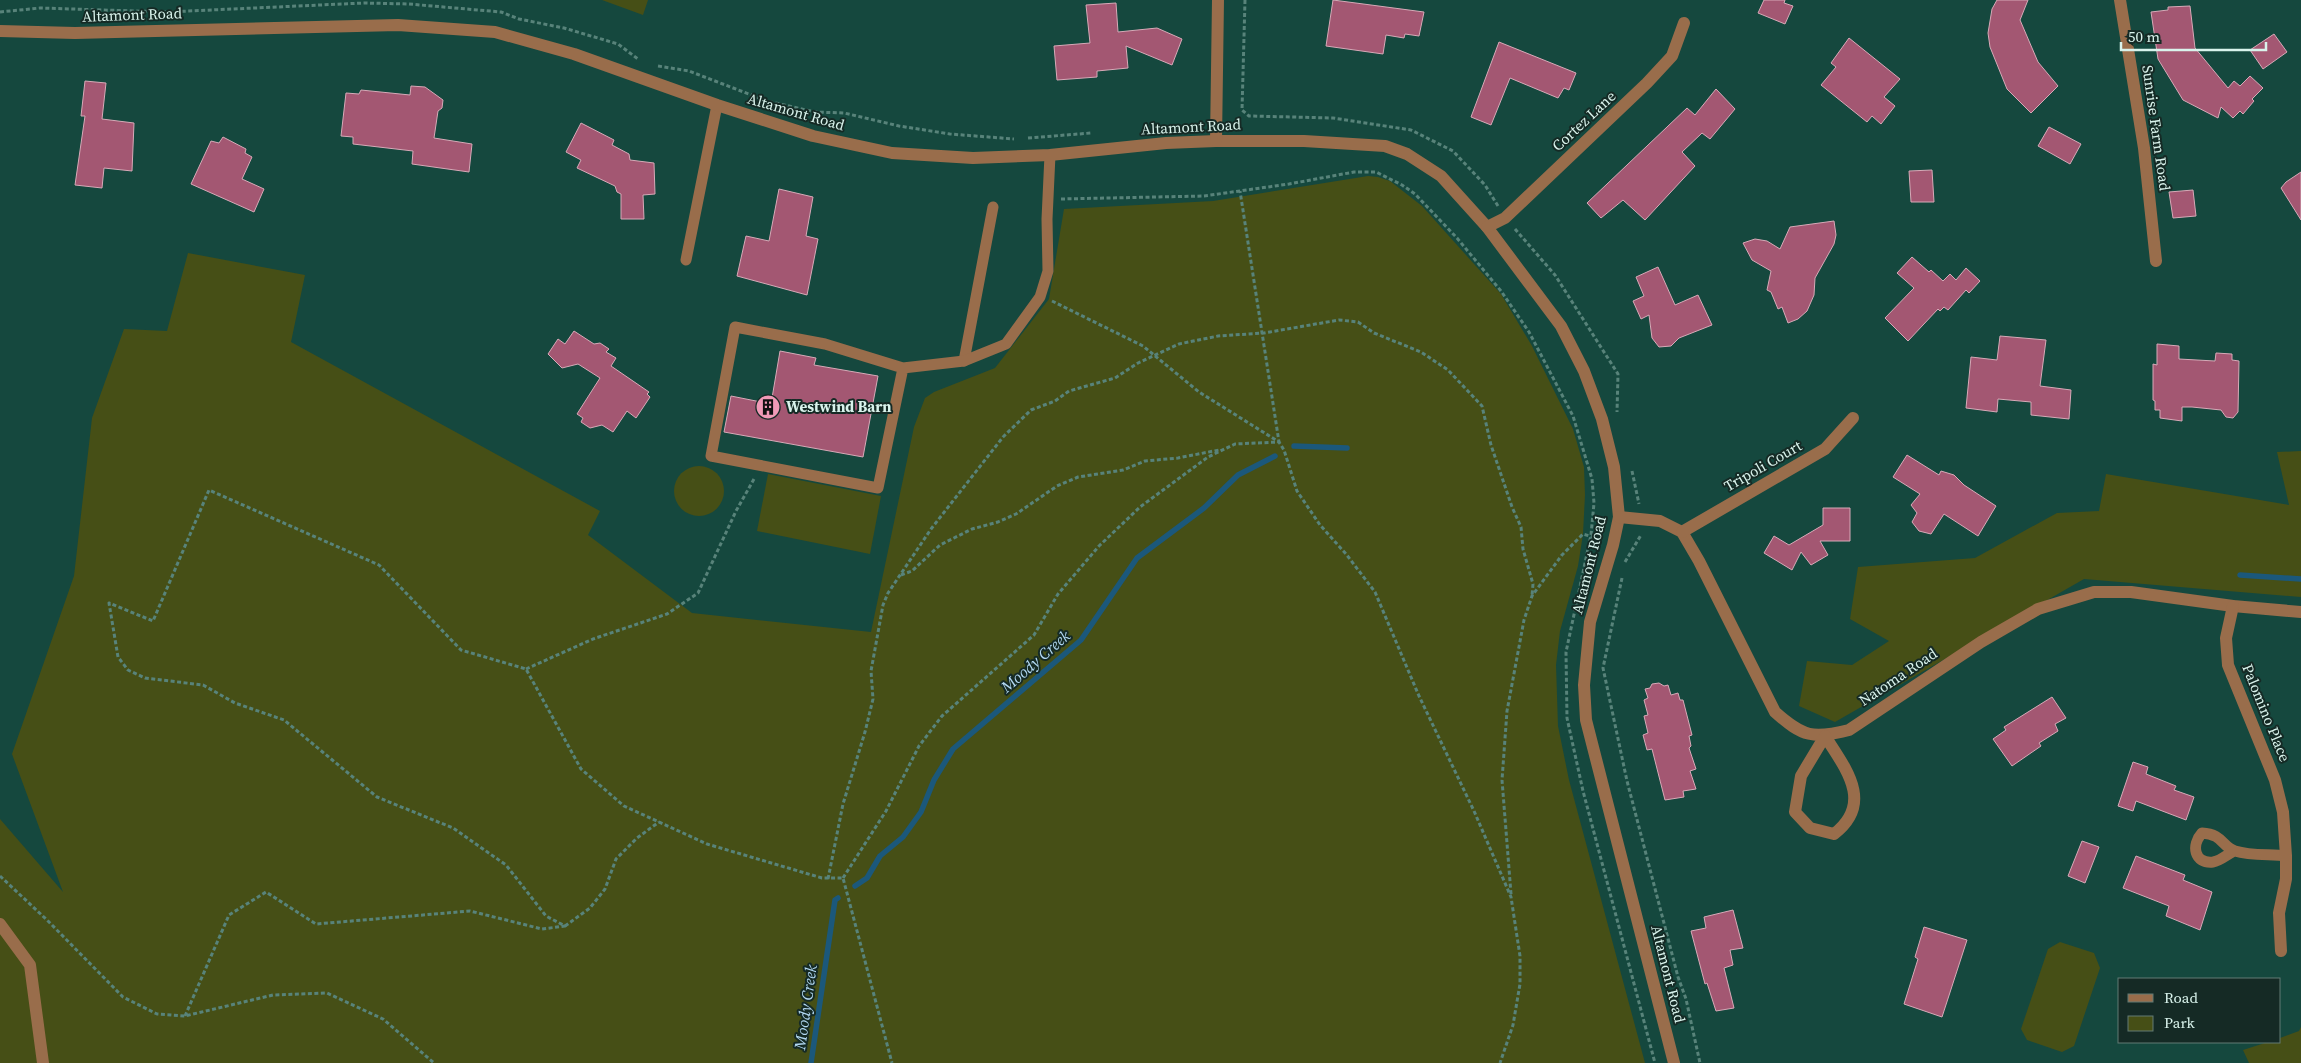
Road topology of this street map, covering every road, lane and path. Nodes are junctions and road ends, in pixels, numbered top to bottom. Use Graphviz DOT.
graph roads {
  1 [pos="1218,0"];
  2 [pos="1245,0"];
  3 [pos="2120,0"];
  4 [pos="1684,23"];
  5 [pos="0,32"];
  6 [pos="717,105"];
  7 [pos="1216,141"];
  8 [pos="1050,155"];
  9 [pos="1240,191"];
  10 [pos="1048,199"];
  11 [pos="993,207"];
  12 [pos="1505,218"];
  13 [pos="1487,227"];
  14 [pos="686,260"];
  15 [pos="2156,262"];
  16 [pos="1040,297"];
  17 [pos="1264,333"];
  18 [pos="1154,355"];
  19 [pos="964,361"];
  20 [pos="903,368"];
  21 [pos="1618,417"];
  22 [pos="1853,418"];
  23 [pos="1279,442"];
  24 [pos="1224,449"];
  25 [pos="1630,465"];
  26 [pos="766,466"];
  27 [pos="1619,516"];
  28 [pos="1641,517"];
  29 [pos="1682,532"];
  30 [pos="1591,535"];
  31 [pos="1613,545"];
  32 [pos="901,576"];
  33 [pos="1532,596"];
  34 [pos="2233,606"];
  35 [pos="2301,612"];
  36 [pos="526,669"];
  37 [pos="1825,736"];
  38 [pos="659,822"];
  39 [pos="2234,851"];
  40 [pos="2286,856"];
  41 [pos="0,876"];
  42 [pos="843,878"];
  43 [pos="828,879"];
  44 [pos="1511,897"];
  45 [pos="0,924"];
  46 [pos="565,926"];
  47 [pos="2281,951"];
  48 [pos="185,1016"];
  49 [pos="42,1063"];
  50 [pos="434,1063"];
  51 [pos="892,1063"];
  52 [pos="1500,1063"];
  53 [pos="1655,1063"];
  54 [pos="1674,1063"];
  55 [pos="1700,1063"];
  1 -- 7 [label="street"];
  2 -- 12 [label="path"];
  3 -- 15 [label="street, Sunrise Farm Road"];
  4 -- 12 [label="street, Cortez Lane"];
  5 -- 6 [label="street, Altamont Road"];
  6 -- 8 [label="street, Altamont Road"];
  6 -- 14 [label="lane"];
  7 -- 8 [label="street, Altamont Road"];
  7 -- 13 [label="street, Altamont Road"];
  8 -- 10 [label="lane"];
  9 -- 10 [label="path"];
  9 -- 17 [label="path"];
  9 -- 30 [label="path"];
  10 -- 16 [label="lane"];
  11 -- 19 [label="lane"];
  12 -- 13 [label="street, Cortez Lane"];
  12 -- 21 [label="path"];
  13 -- 27 [label="street, Altamont Road"];
  16 -- 18 [label="path"];
  16 -- 19 [label="lane"];
  17 -- 18 [label="path"];
  17 -- 23 [label="path"];
  17 -- 33 [label="path"];
  18 -- 23 [label="path"];
  18 -- 32 [label="path"];
  19 -- 20 [label="lane"];
  20 -- 26 [label="lane"];
  20 -- 26 [label="lane"];
  22 -- 29 [label="street, Tripoli Court"];
  23 -- 24 [label="path"];
  23 -- 44 [label="path"];
  24 -- 32 [label="path"];
  24 -- 42 [label="path"];
  25 -- 28 [label="path"];
  26 -- 36 [label="path"];
  27 -- 28 [label="street"];
  27 -- 31 [label="street, Altamont Road"];
  28 -- 29 [label="street"];
  28 -- 55 [label="path"];
  29 -- 37 [label="street, Natoma Road"];
  30 -- 31 [label="path"];
  30 -- 33 [label="path"];
  30 -- 53 [label="path"];
  31 -- 54 [label="street, Altamont Road"];
  32 -- 43 [label="path"];
  33 -- 44 [label="path"];
  34 -- 35 [label="street, Natoma Road"];
  34 -- 37 [label="street, Natoma Road"];
  34 -- 40 [label="street, Palomino Place"];
  36 -- 38 [label="path"];
  36 -- 46 [label="path"];
  37 -- 37 [label="street"];
  38 -- 43 [label="path"];
  38 -- 46 [label="path"];
  39 -- 40 [label="lane"];
  40 -- 47 [label="street, Palomino Place"];
  41 -- 48 [label="path"];
  42 -- 43 [label="path"];
  42 -- 51 [label="path"];
  44 -- 52 [label="path"];
  45 -- 49 [label="street"];
  46 -- 48 [label="path"];
  48 -- 50 [label="path"];
}
